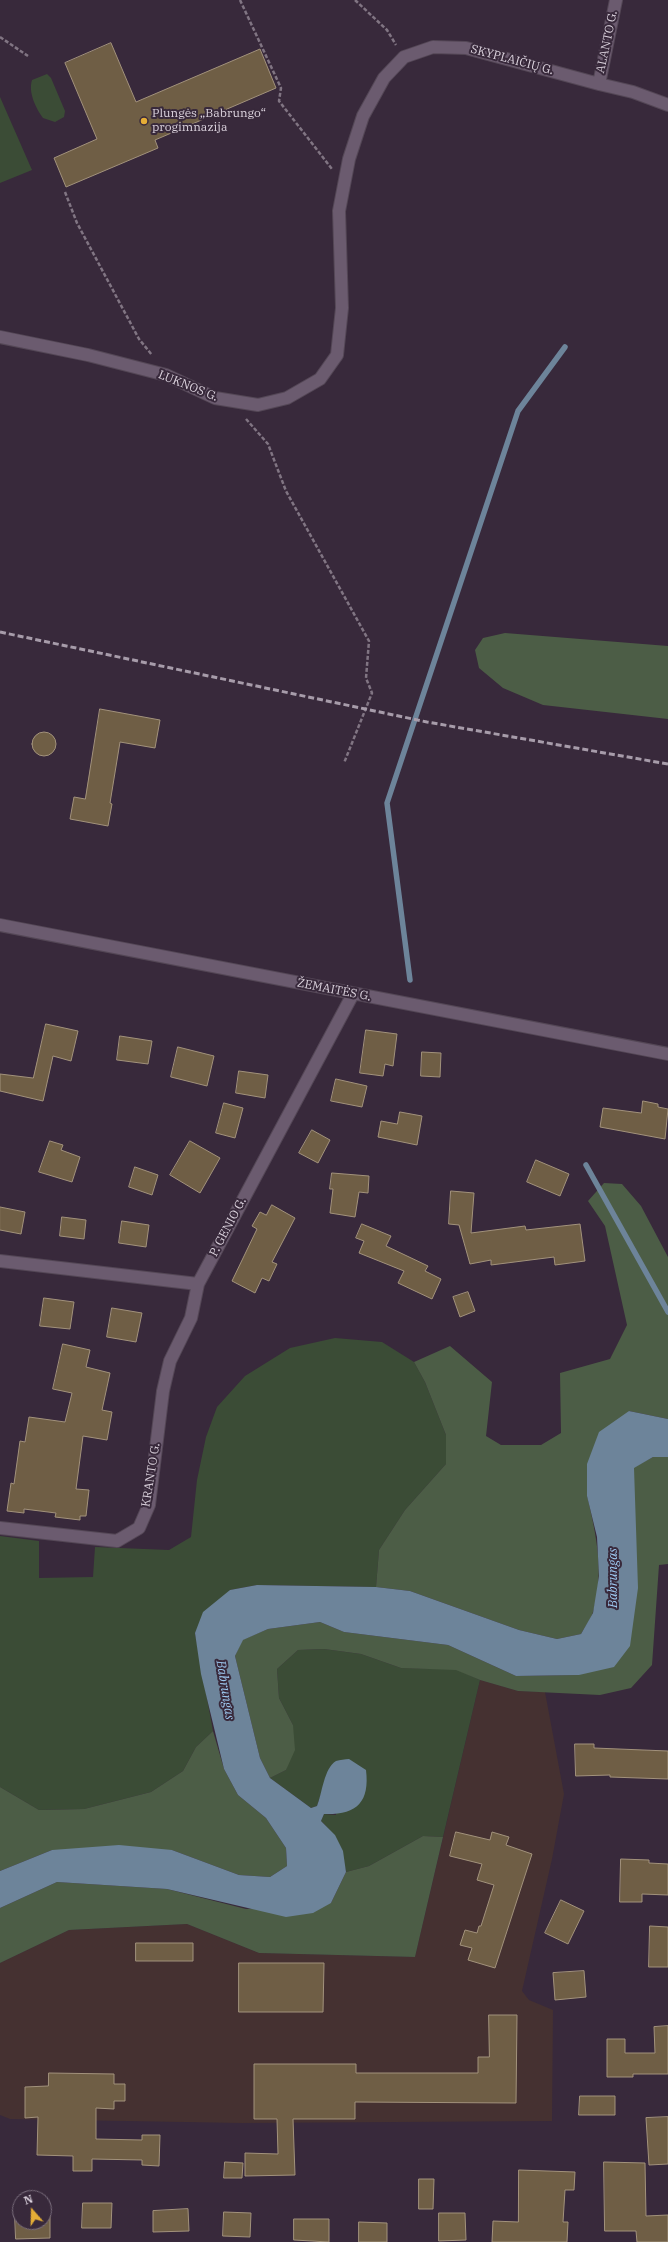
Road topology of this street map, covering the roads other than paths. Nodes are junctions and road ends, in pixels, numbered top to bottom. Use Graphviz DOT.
graph roads {
  1 [pos="616,0"];
  2 [pos="598,84"];
  3 [pos="668,105"];
  4 [pos="0,337"];
  5 [pos="337,355"];
  6 [pos="0,925"];
  7 [pos="353,994"];
  8 [pos="668,1054"];
  9 [pos="0,1261"];
  10 [pos="198,1284"];
  11 [pos="0,1528"];
  1 -- 2 [label="street, ALANTO G."];
  2 -- 3 [label="street, SKYPLAIČIŲ G."];
  2 -- 5 [label="street, SKYPLAIČIŲ G."];
  4 -- 5 [label="street, LUKNOS G."];
  6 -- 7 [label="street, ŽEMAITĖS G."];
  7 -- 8 [label="street, ŽEMAITĖS G."];
  7 -- 10 [label="street, P. GENIO G."];
  9 -- 10 [label="street"];
  10 -- 11 [label="street, KRANTO G."];
}
